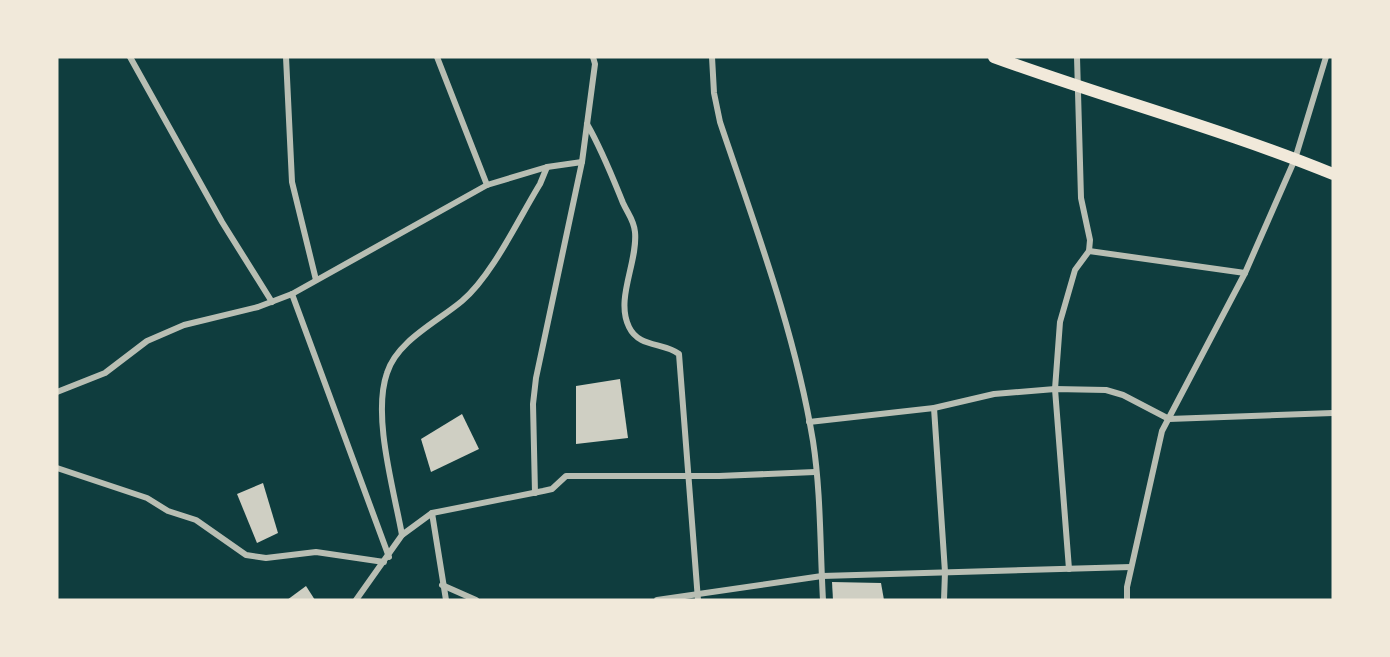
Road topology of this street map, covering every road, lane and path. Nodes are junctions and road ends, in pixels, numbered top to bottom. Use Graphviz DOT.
graph roads {
  1 [pos="130,57"];
  2 [pos="286,57"];
  3 [pos="437,57"];
  4 [pos="593,57"];
  5 [pos="712,57"];
  6 [pos="994,57"];
  7 [pos="1077,57"];
  8 [pos="1326,57"];
  9 [pos="1077,88"];
  10 [pos="587,124"];
  11 [pos="1295,159"];
  12 [pos="582,162"];
  13 [pos="547,167"];
  14 [pos="1333,174"];
  15 [pos="487,185"];
  16 [pos="1089,251"];
  17 [pos="1245,273"];
  18 [pos="316,280"];
  19 [pos="292,294"];
  20 [pos="272,302"];
  21 [pos="1056,388"];
  22 [pos="57,392"];
  23 [pos="934,408"];
  24 [pos="1333,413"];
  25 [pos="1168,419"];
  26 [pos="809,422"];
  27 [pos="57,468"];
  28 [pos="815,472"];
  29 [pos="688,476"];
  30 [pos="535,494"];
  31 [pos="432,513"];
  32 [pos="402,535"];
  33 [pos="386,560"];
  34 [pos="1131,567"];
  35 [pos="1069,569"];
  36 [pos="945,573"];
  37 [pos="822,576"];
  38 [pos="442,585"];
  39 [pos="698,597"];
  40 [pos="356,600"];
  41 [pos="446,600"];
  42 [pos="476,600"];
  43 [pos="657,600"];
  44 [pos="823,600"];
  45 [pos="944,600"];
  46 [pos="1127,600"];
  1 -- 20 [label="street"];
  2 -- 18 [label="street"];
  3 -- 15 [label="street"];
  4 -- 10 [label="street"];
  5 -- 26 [label="street"];
  6 -- 9 [label="main road"];
  7 -- 9 [label="street"];
  8 -- 11 [label="street"];
  9 -- 11 [label="main road"];
  9 -- 16 [label="street"];
  10 -- 12 [label="street"];
  10 -- 29 [label="street"];
  11 -- 14 [label="main road"];
  11 -- 17 [label="street"];
  12 -- 13 [label="street"];
  12 -- 30 [label="street"];
  13 -- 15 [label="street"];
  13 -- 32 [label="street"];
  15 -- 18 [label="street"];
  16 -- 17 [label="street"];
  16 -- 21 [label="street"];
  17 -- 25 [label="street"];
  18 -- 19 [label="street"];
  19 -- 20 [label="street"];
  19 -- 33 [label="street"];
  20 -- 22 [label="street"];
  21 -- 23 [label="street"];
  21 -- 25 [label="street"];
  21 -- 35 [label="street"];
  23 -- 26 [label="street"];
  23 -- 36 [label="street"];
  24 -- 25 [label="street"];
  25 -- 34 [label="street"];
  26 -- 28 [label="street"];
  27 -- 33 [label="street"];
  28 -- 29 [label="street"];
  28 -- 37 [label="street"];
  29 -- 30 [label="street"];
  29 -- 39 [label="street"];
  30 -- 31 [label="street"];
  31 -- 32 [label="street"];
  31 -- 38 [label="street"];
  32 -- 33 [label="street"];
  33 -- 40 [label="street"];
  34 -- 35 [label="street"];
  34 -- 46 [label="street"];
  35 -- 36 [label="street"];
  36 -- 37 [label="street"];
  36 -- 45 [label="street"];
  37 -- 39 [label="street"];
  37 -- 44 [label="street"];
  38 -- 41 [label="street"];
  38 -- 42 [label="street"];
  39 -- 43 [label="street"];
}
